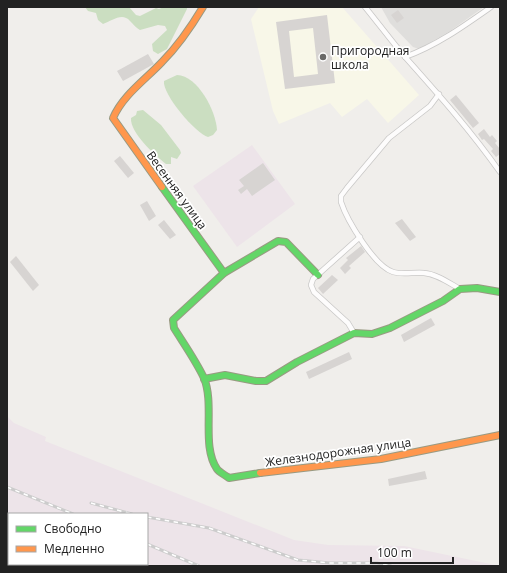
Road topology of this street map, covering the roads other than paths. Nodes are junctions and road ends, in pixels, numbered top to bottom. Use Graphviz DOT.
graph roads {
  1 [pos="203,7"];
  2 [pos="365,7"];
  3 [pos="491,7"];
  4 [pos="405,57"];
  5 [pos="439,94"];
  6 [pos="500,172"];
  7 [pos="360,237"];
  8 [pos="224,273"];
  9 [pos="318,275"];
  10 [pos="460,289"];
  11 [pos="500,292"];
  12 [pos="354,333"];
  13 [pos="204,380"];
  14 [pos="500,435"];
  1 -- 8 [label="street, Весенняя улица"];
  2 -- 4 [label="street"];
  3 -- 4 [label="street"];
  4 -- 5 [label="street"];
  5 -- 6 [label="street"];
  5 -- 7 [label="street"];
  7 -- 9 [label="street"];
  7 -- 10 [label="street"];
  8 -- 9 [label="street"];
  8 -- 13 [label="street"];
  9 -- 12 [label="street"];
  10 -- 11 [label="street"];
  10 -- 12 [label="street"];
  12 -- 13 [label="street"];
  13 -- 14 [label="street, Железнодорожная улица"];
}
